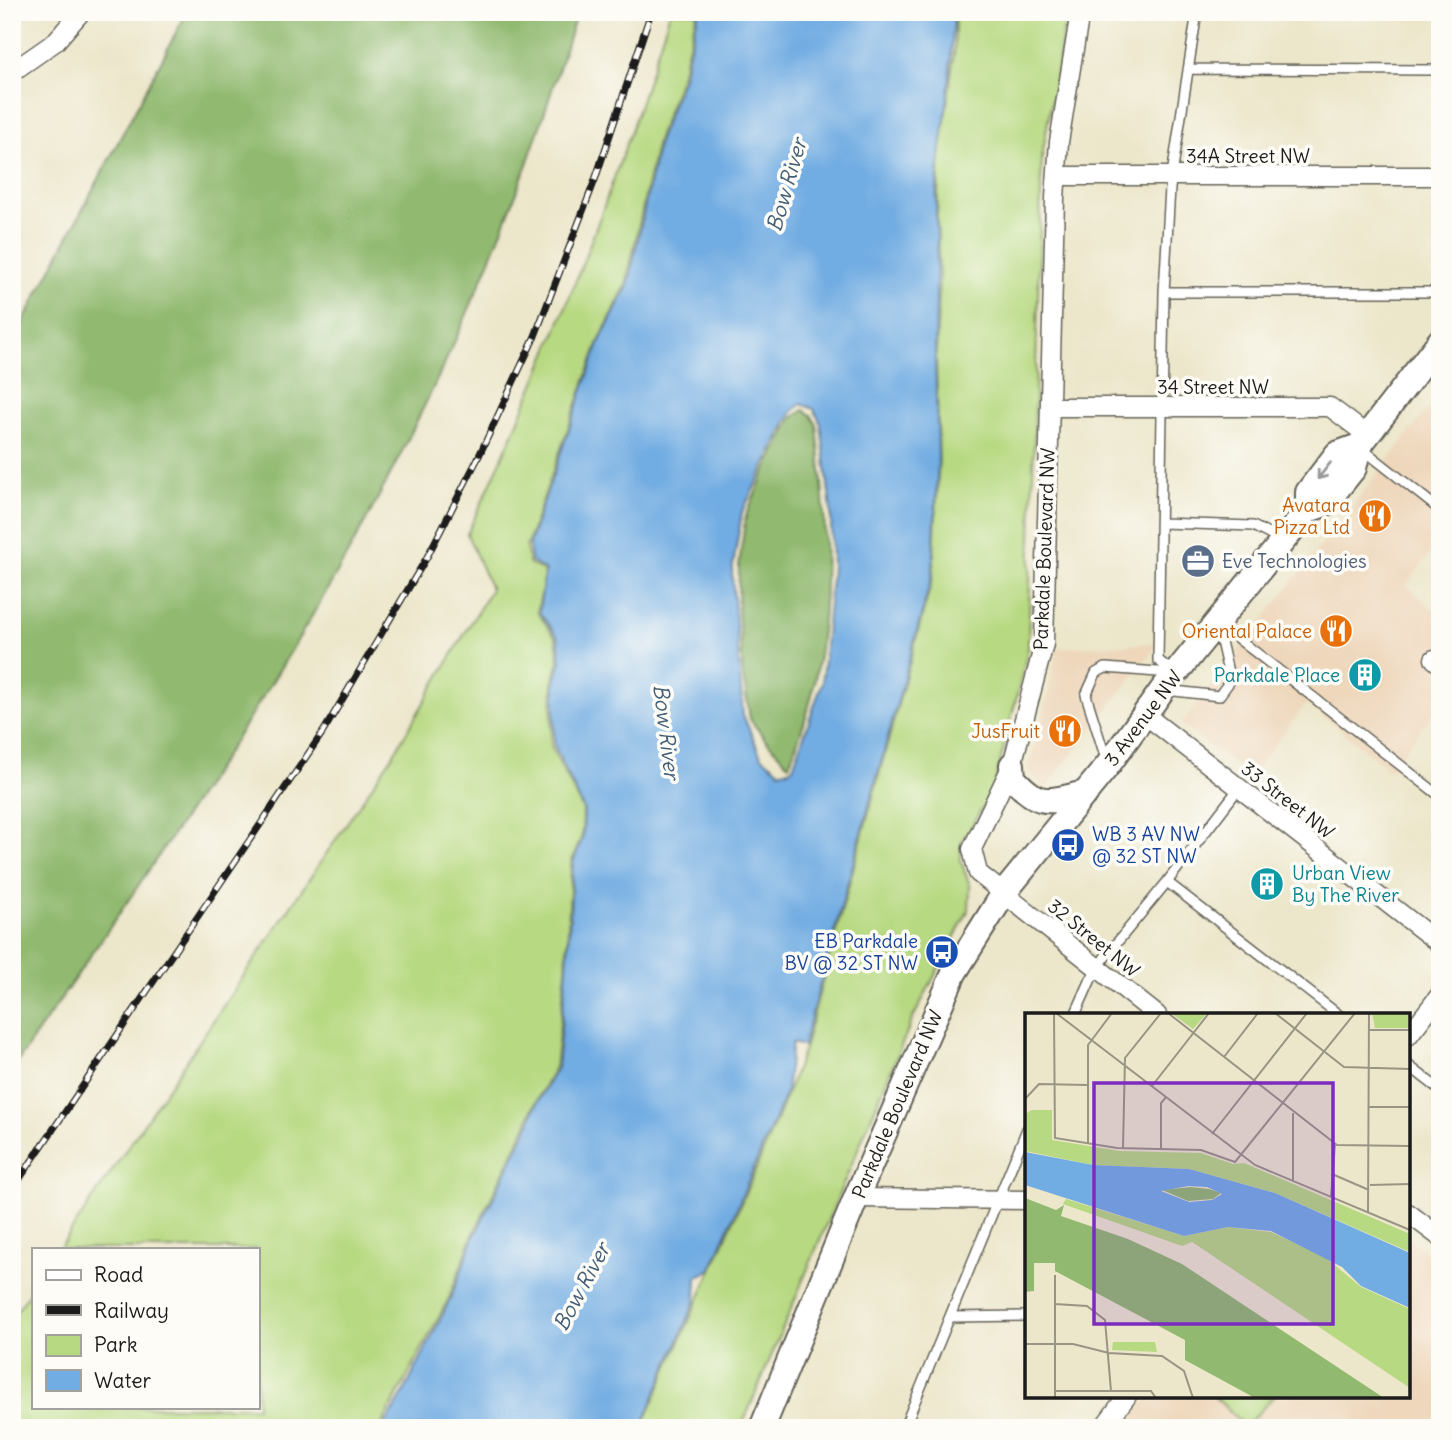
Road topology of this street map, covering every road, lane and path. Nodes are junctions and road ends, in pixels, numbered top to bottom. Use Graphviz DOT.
graph roads {
  1 [pos="81,12"];
  2 [pos="1080,12"];
  3 [pos="1197,12"];
  4 [pos="1188,69"];
  5 [pos="1440,70"];
  6 [pos="12,72"];
  7 [pos="1057,176"];
  8 [pos="1440,176"];
  9 [pos="1171,177"];
  10 [pos="1164,292"];
  11 [pos="1440,292"];
  12 [pos="1437,352"];
  13 [pos="1050,407"];
  14 [pos="1163,408"];
  15 [pos="1363,441"];
  16 [pos="1440,510"];
  17 [pos="1161,523"];
  18 [pos="1283,542"];
  19 [pos="1217,622"];
  20 [pos="1170,682"];
  21 [pos="1144,714"];
  22 [pos="1012,765"];
  23 [pos="1108,765"];
  24 [pos="1239,788"];
  25 [pos="1086,793"];
  26 [pos="1440,796"];
  27 [pos="1167,882"];
  28 [pos="1004,893"];
  29 [pos="1440,944"];
  30 [pos="1097,967"];
  31 [pos="1440,995"];
  32 [pos="1076,1013"];
  33 [pos="1154,1013"];
  34 [pos="1336,1013"];
  35 [pos="1410,1033"];
  36 [pos="1410,1067"];
  37 [pos="1440,1090"];
  38 [pos="1025,1134"];
  39 [pos="856,1198"];
  40 [pos="997,1200"];
  41 [pos="1025,1200"];
  42 [pos="1410,1214"];
  43 [pos="1440,1237"];
  44 [pos="1025,1316"];
  45 [pos="950,1317"];
  46 [pos="1126,1398"];
  47 [pos="762,1428"];
  48 [pos="904,1428"];
  49 [pos="1103,1428"];
  1 -- 6 [label="street"];
  2 -- 7 [label="street, Parkdale Boulevard NW"];
  3 -- 4 [label="lane"];
  4 -- 5 [label="lane"];
  4 -- 9 [label="lane"];
  7 -- 9 [label="street, 34A Street NW"];
  7 -- 13 [label="street, Parkdale Boulevard NW"];
  8 -- 9 [label="street, 34A Street NW"];
  9 -- 10 [label="lane"];
  10 -- 11 [label="lane"];
  10 -- 14 [label="lane"];
  12 -- 15 [label="main road, 3 Avenue NW"];
  13 -- 14 [label="street, 34 Street NW"];
  13 -- 22 [label="street, Parkdale Boulevard NW"];
  14 -- 15 [label="street, 34 Street NW"];
  14 -- 17 [label="lane"];
  15 -- 16 [label="lane"];
  15 -- 18 [label="main road, 3 Avenue NW"];
  17 -- 18 [label="lane"];
  17 -- 20 [label="lane"];
  18 -- 19 [label="main road, 3 Avenue NW"];
  19 -- 20 [label="main road, 3 Avenue NW"];
  19 -- 20 [label="lane"];
  19 -- 26 [label="lane"];
  20 -- 21 [label="main road, 3 Avenue NW"];
  20 -- 23 [label="lane"];
  21 -- 23 [label="main road, 3 Avenue NW"];
  21 -- 24 [label="street, 33 Street NW"];
  22 -- 25 [label="main road"];
  22 -- 28 [label="street, Parkdale Boulevard NW"];
  23 -- 25 [label="main road, 3 Avenue NW"];
  24 -- 27 [label="lane"];
  24 -- 29 [label="street, 33 Street NW"];
  25 -- 28 [label="main road, 3 Avenue NW"];
  27 -- 30 [label="lane"];
  27 -- 34 [label="lane"];
  28 -- 30 [label="street, 32 Street NW"];
  28 -- 39 [label="main road, Parkdale Boulevard NW"];
  30 -- 32 [label="lane"];
  30 -- 33 [label="street, 32 Street NW"];
  31 -- 35 [label="street"];
  36 -- 37 [label="lane"];
  38 -- 40 [label="lane"];
  39 -- 40 [label="street"];
  39 -- 47 [label="main road, Parkdale Boulevard NW"];
  40 -- 41 [label="street"];
  40 -- 45 [label="lane"];
  42 -- 43 [label="street"];
  44 -- 45 [label="lane"];
  45 -- 48 [label="lane"];
  46 -- 49 [label="street"];
}
